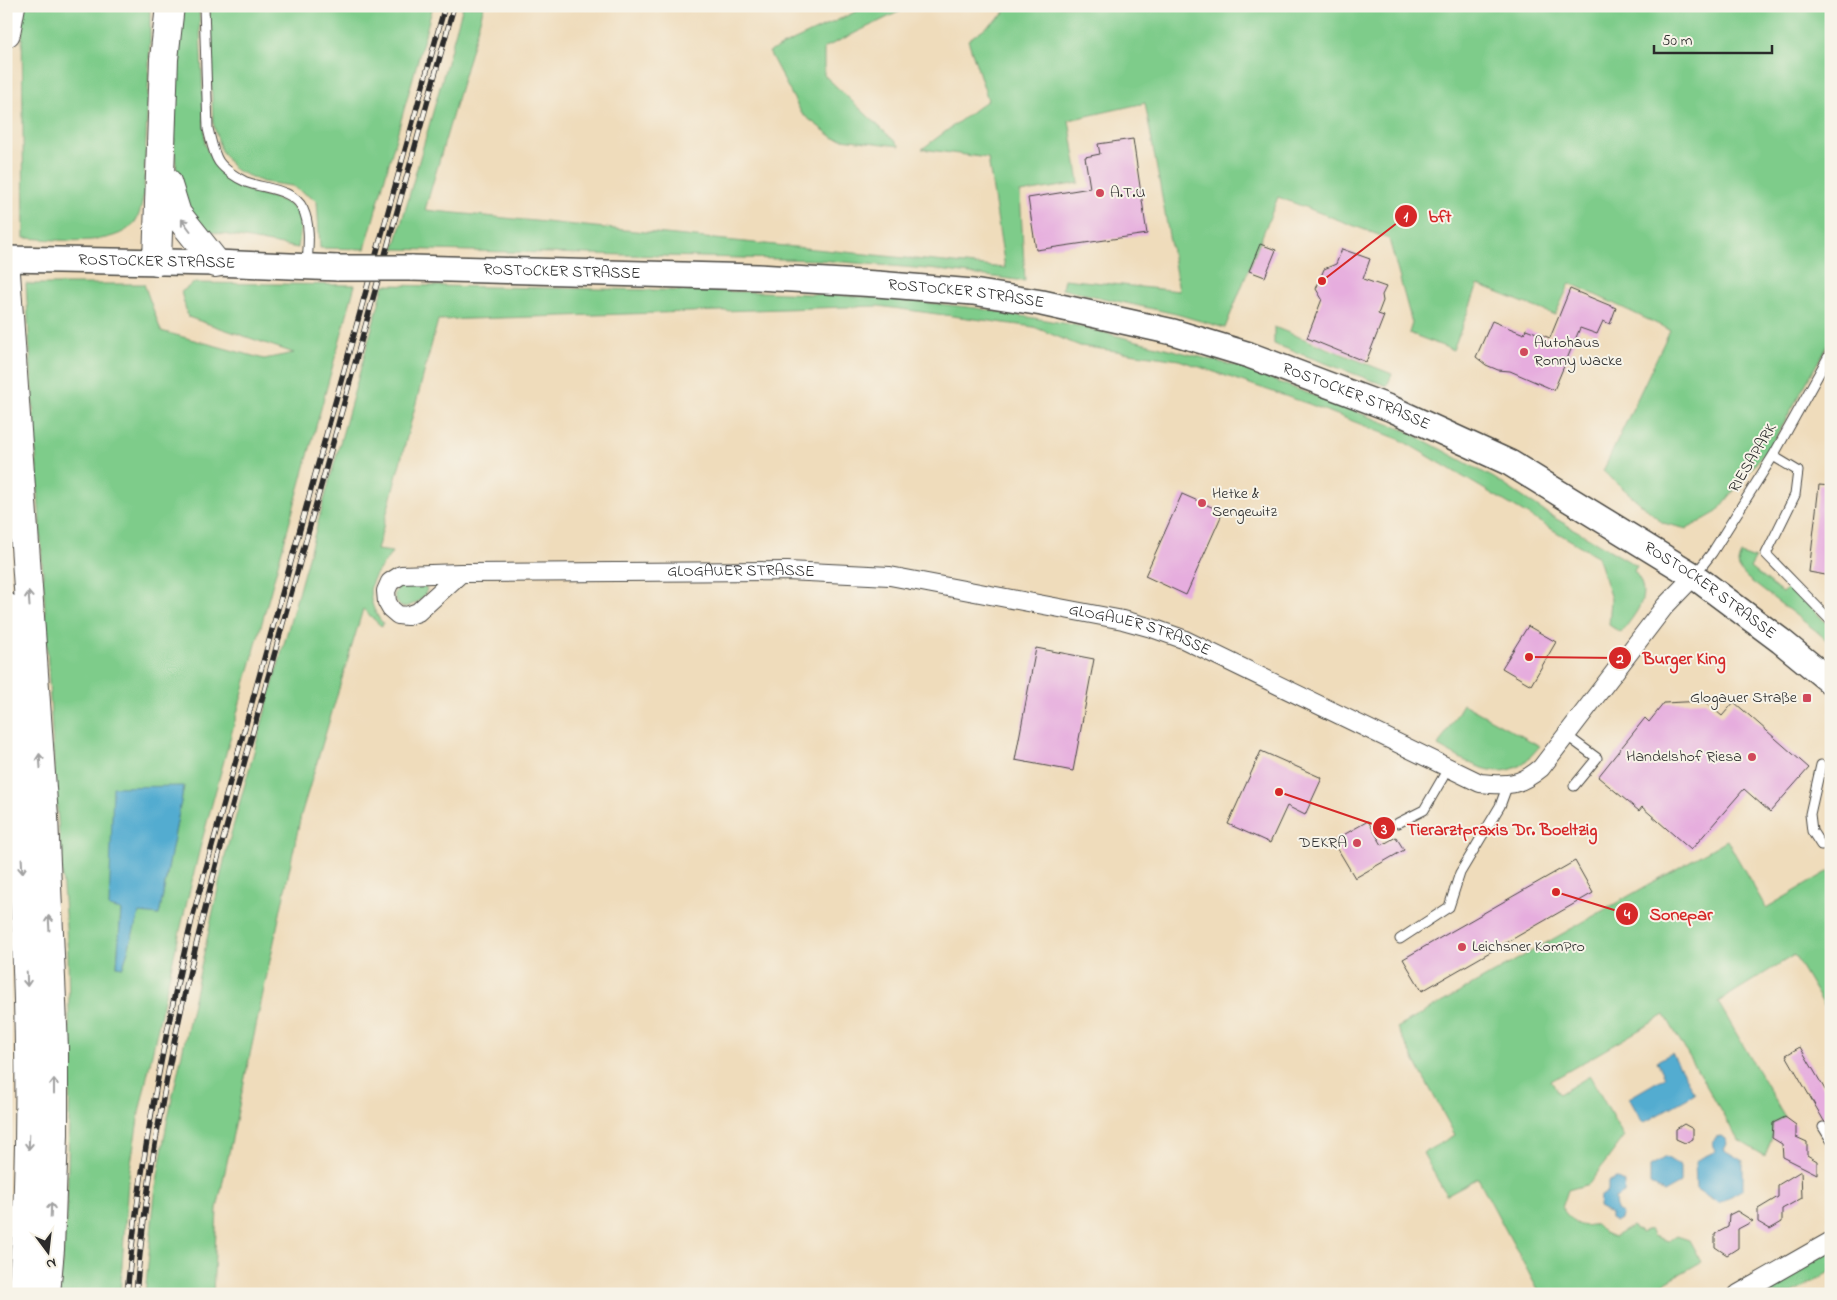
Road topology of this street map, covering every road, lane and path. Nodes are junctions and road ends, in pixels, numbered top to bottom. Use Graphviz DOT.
graph roads {
  1 [pos="12,6"];
  2 [pos="156,6"];
  3 [pos="170,6"];
  4 [pos="204,6"];
  5 [pos="6,33"];
  6 [pos="164,59"];
  7 [pos="162,162"];
  8 [pos="6,259"];
  9 [pos="157,261"];
  10 [pos="216,263"];
  11 [pos="307,266"];
  12 [pos="6,273"];
  13 [pos="1831,352"];
  14 [pos="1773,456"];
  15 [pos="461,573"];
  16 [pos="1694,576"];
  17 [pos="6,607"];
  18 [pos="1831,621"];
  19 [pos="8,639"];
  20 [pos="1831,682"];
  21 [pos="1566,735"];
  22 [pos="1821,765"];
  23 [pos="1449,767"];
  24 [pos="1508,784"];
  25 [pos="1574,786"];
  26 [pos="1398,824"];
  27 [pos="1831,844"];
  28 [pos="1400,939"];
  29 [pos="1823,1127"];
  30 [pos="1831,1140"];
  31 [pos="1831,1241"];
  32 [pos="22,1294"];
  33 [pos="46,1294"];
  34 [pos="1738,1294"];
  1 -- 5 [label="highway"];
  2 -- 6 [label="highway"];
  3 -- 6 [label="highway"];
  4 -- 11 [label="lane"];
  6 -- 7 [label="highway"];
  7 -- 9 [label="highway"];
  10 -- 7 [label="highway, one-way"];
  8 -- 9 [label="street, ROSTOCKER STRASSE"];
  9 -- 10 [label="street, ROSTOCKER STRASSE"];
  10 -- 11 [label="street, ROSTOCKER STRASSE"];
  11 -- 16 [label="street, ROSTOCKER STRASSE, bridge"];
  33 -- 12 [label="highway, one-way"];
  13 -- 14 [label="lane, RIESAPARK"];
  14 -- 16 [label="lane, RIESAPARK"];
  14 -- 18 [label="lane"];
  15 -- 23 [label="street, GLOGAUER STRASSE"];
  16 -- 20 [label="street, ROSTOCKER STRASSE"];
  16 -- 21 [label="street, GLOGAUER STRASSE"];
  17 -- 19 [label="highway"];
  19 -- 32 [label="highway, one-way"];
  21 -- 24 [label="street, GLOGAUER STRASSE"];
  21 -- 25 [label="lane"];
  22 -- 27 [label="lane"];
  23 -- 24 [label="street, GLOGAUER STRASSE"];
  23 -- 26 [label="lane"];
  24 -- 28 [label="lane"];
  29 -- 30 [label="lane"];
  31 -- 34 [label="street"];
}
